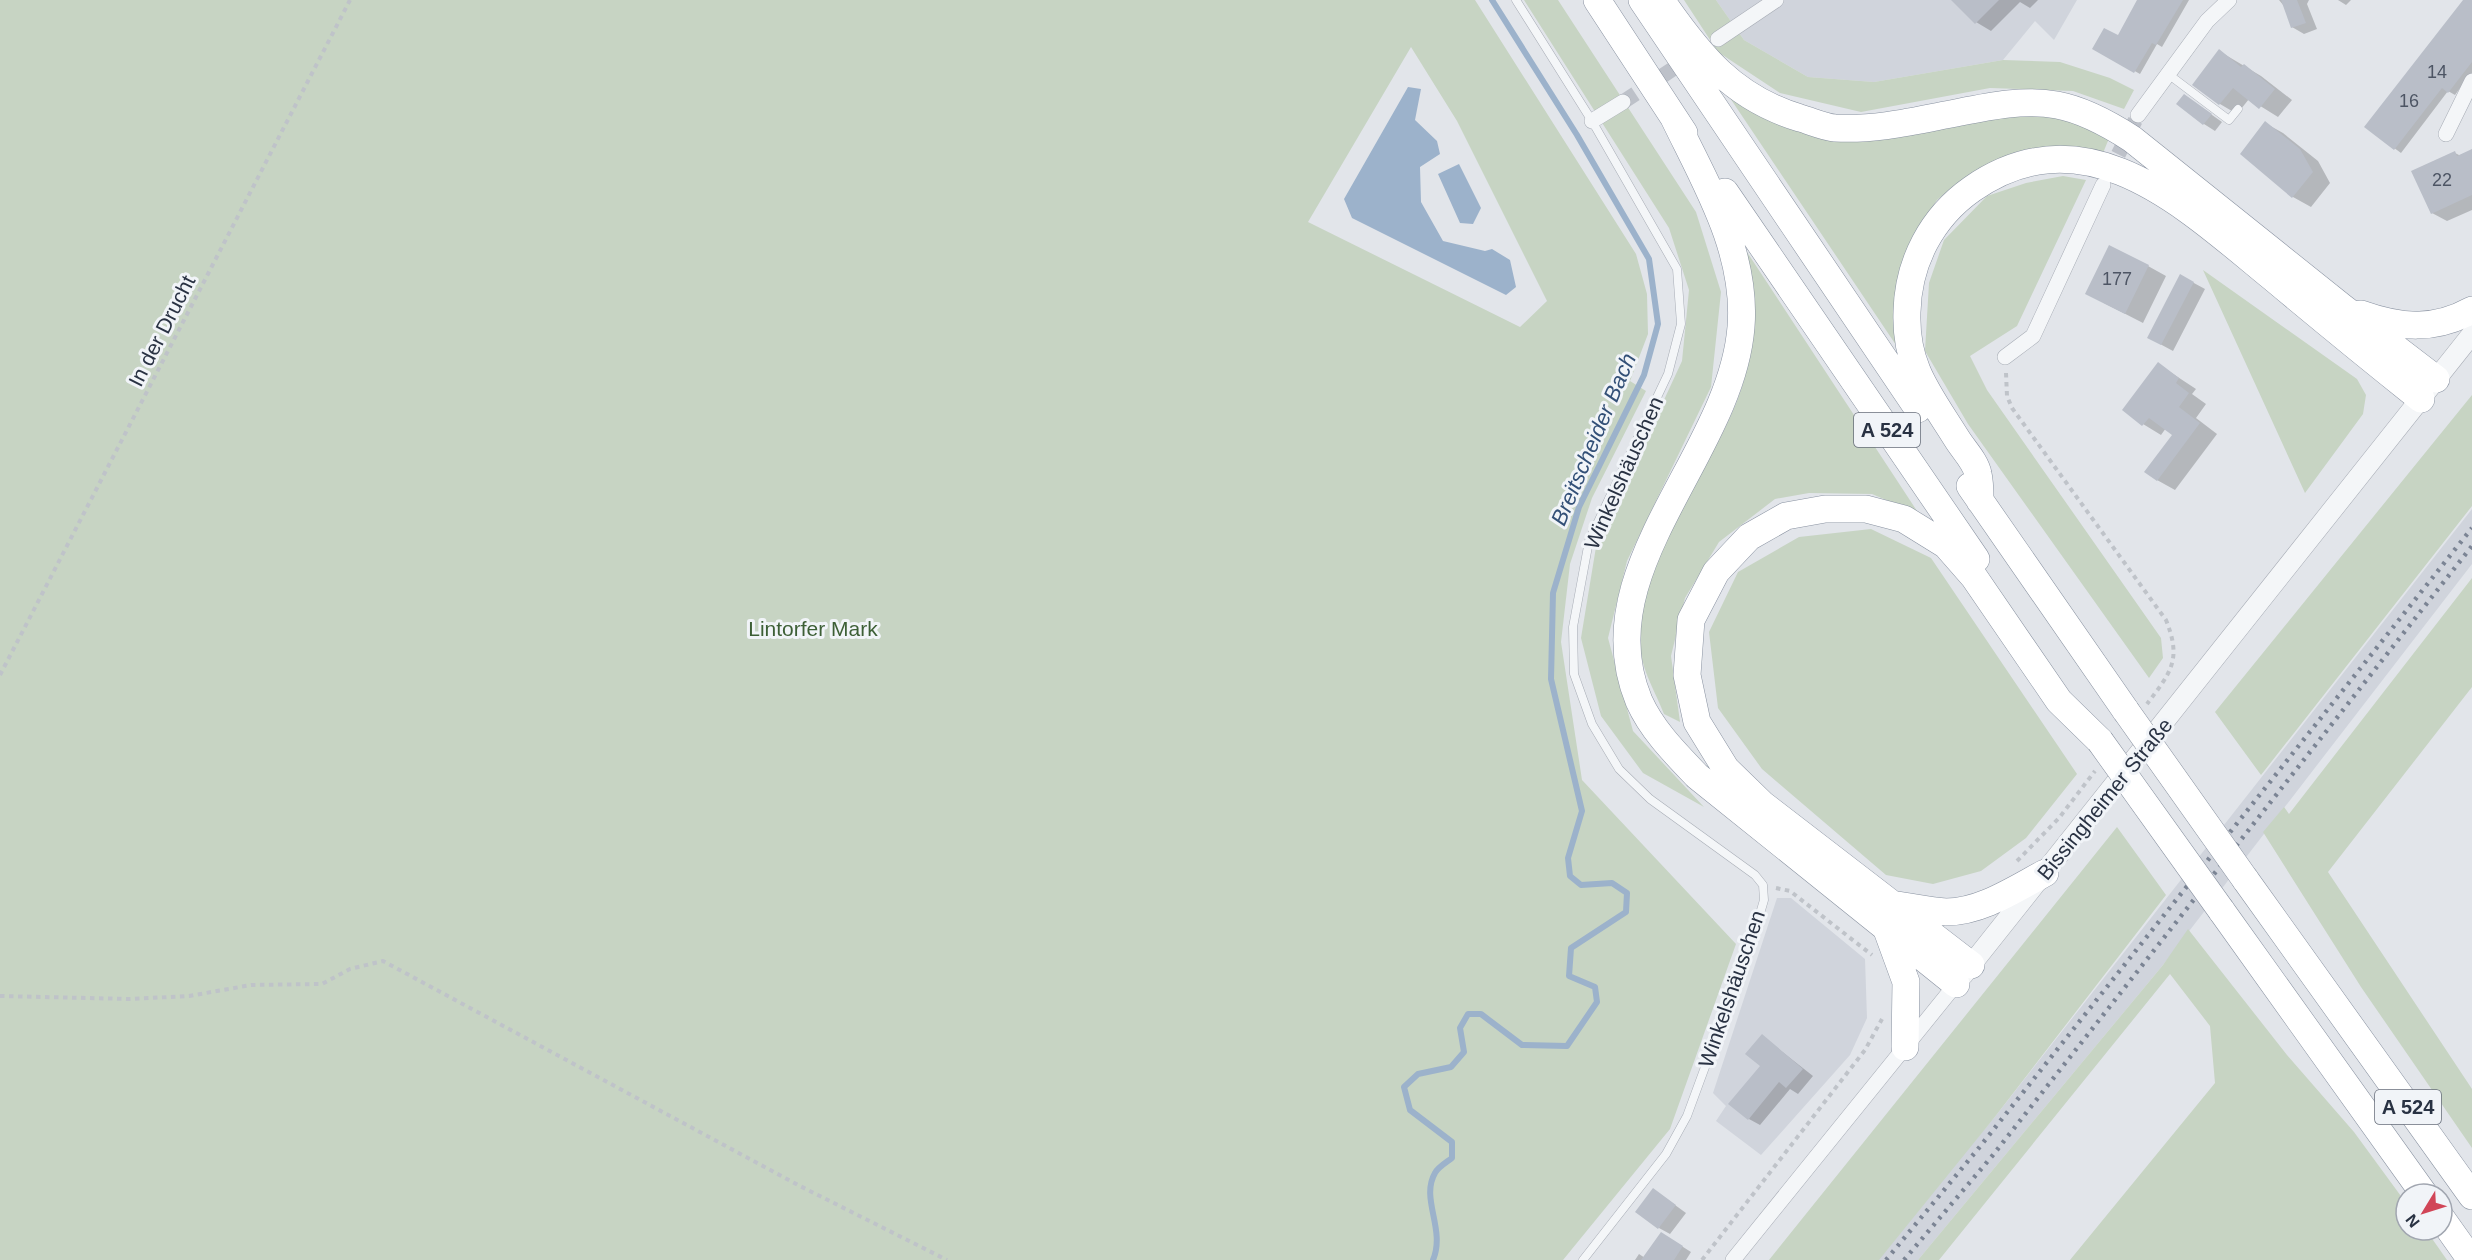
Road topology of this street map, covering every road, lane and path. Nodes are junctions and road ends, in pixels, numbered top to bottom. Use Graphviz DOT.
graph roads {
  1 [pos="350,0"];
  2 [pos="1516,0"];
  3 [pos="1597,0"];
  4 [pos="1642,0"];
  5 [pos="1661,0"];
  6 [pos="1776,0"];
  7 [pos="2229,0"];
  8 [pos="1718,39"];
  9 [pos="2168,74"];
  10 [pos="2472,81"];
  11 [pos="1623,102"];
  12 [pos="2238,109"];
  13 [pos="2138,116"];
  14 [pos="1674,118"];
  15 [pos="1592,121"];
  16 [pos="2446,134"];
  17 [pos="2103,185"];
  18 [pos="2342,307"];
  19 [pos="2472,310"];
  20 [pos="2472,334"];
  21 [pos="2005,357"];
  22 [pos="2428,389"];
  23 [pos="1980,501"];
  24 [pos="0,675"];
  25 [pos="2133,712"];
  26 [pos="2100,753"];
  27 [pos="2010,867"];
  28 [pos="2045,873"];
  29 [pos="1763,885"];
  30 [pos="1890,925"];
  31 [pos="1964,974"];
  32 [pos="0,996"];
  33 [pos="1883,1010"];
  34 [pos="1905,1047"];
  35 [pos="2415,1182"];
  36 [pos="2472,1196"];
  37 [pos="2454,1237"];
  38 [pos="947,1260"];
  39 [pos="1583,1260"];
  40 [pos="1702,1260"];
  41 [pos="1733,1260"];
  42 [pos="2471,1260"];
  1 -- 24 [label="path, In der Drucht"];
  2 -- 15 [label="lane, Winkelshäuschen"];
  3 -- 14 [label="highway, A 524"];
  4 -- 23 [label="highway, A 524"];
  5 -- 18 [label="highway"];
  6 -- 8 [label="street"];
  7 -- 9 [label="street"];
  9 -- 12 [label="lane"];
  9 -- 13 [label="street"];
  10 -- 16 [label="street"];
  11 -- 15 [label="street"];
  14 -- 26 [label="highway, A 524"];
  14 -- 30 [label="highway"];
  15 -- 29 [label="lane, Winkelshäuschen"];
  17 -- 21 [label="street"];
  18 -- 19 [label="highway"];
  18 -- 22 [label="highway"];
  20 -- 22 [label="street, Bissingheimer Straße"];
  21 -- 25 [label="path"];
  22 -- 23 [label="highway"];
  22 -- 28 [label="street, Bissingheimer Straße"];
  23 -- 25 [label="highway, A 524"];
  25 -- 36 [label="highway, A 524, bridge"];
  26 -- 27 [label="path"];
  26 -- 30 [label="highway"];
  26 -- 35 [label="highway, A 524, bridge"];
  28 -- 30 [label="highway"];
  28 -- 31 [label="street, Bissingheimer Straße"];
  29 -- 30 [label="path"];
  29 -- 39 [label="lane, Winkelshäuschen"];
  30 -- 31 [label="highway"];
  30 -- 34 [label="highway"];
  31 -- 34 [label="street, Bissingheimer Straße"];
  32 -- 38 [label="path"];
  33 -- 40 [label="path"];
  34 -- 41 [label="street, Bissingheimer Straße"];
  37 -- 42 [label="highway"];
}
